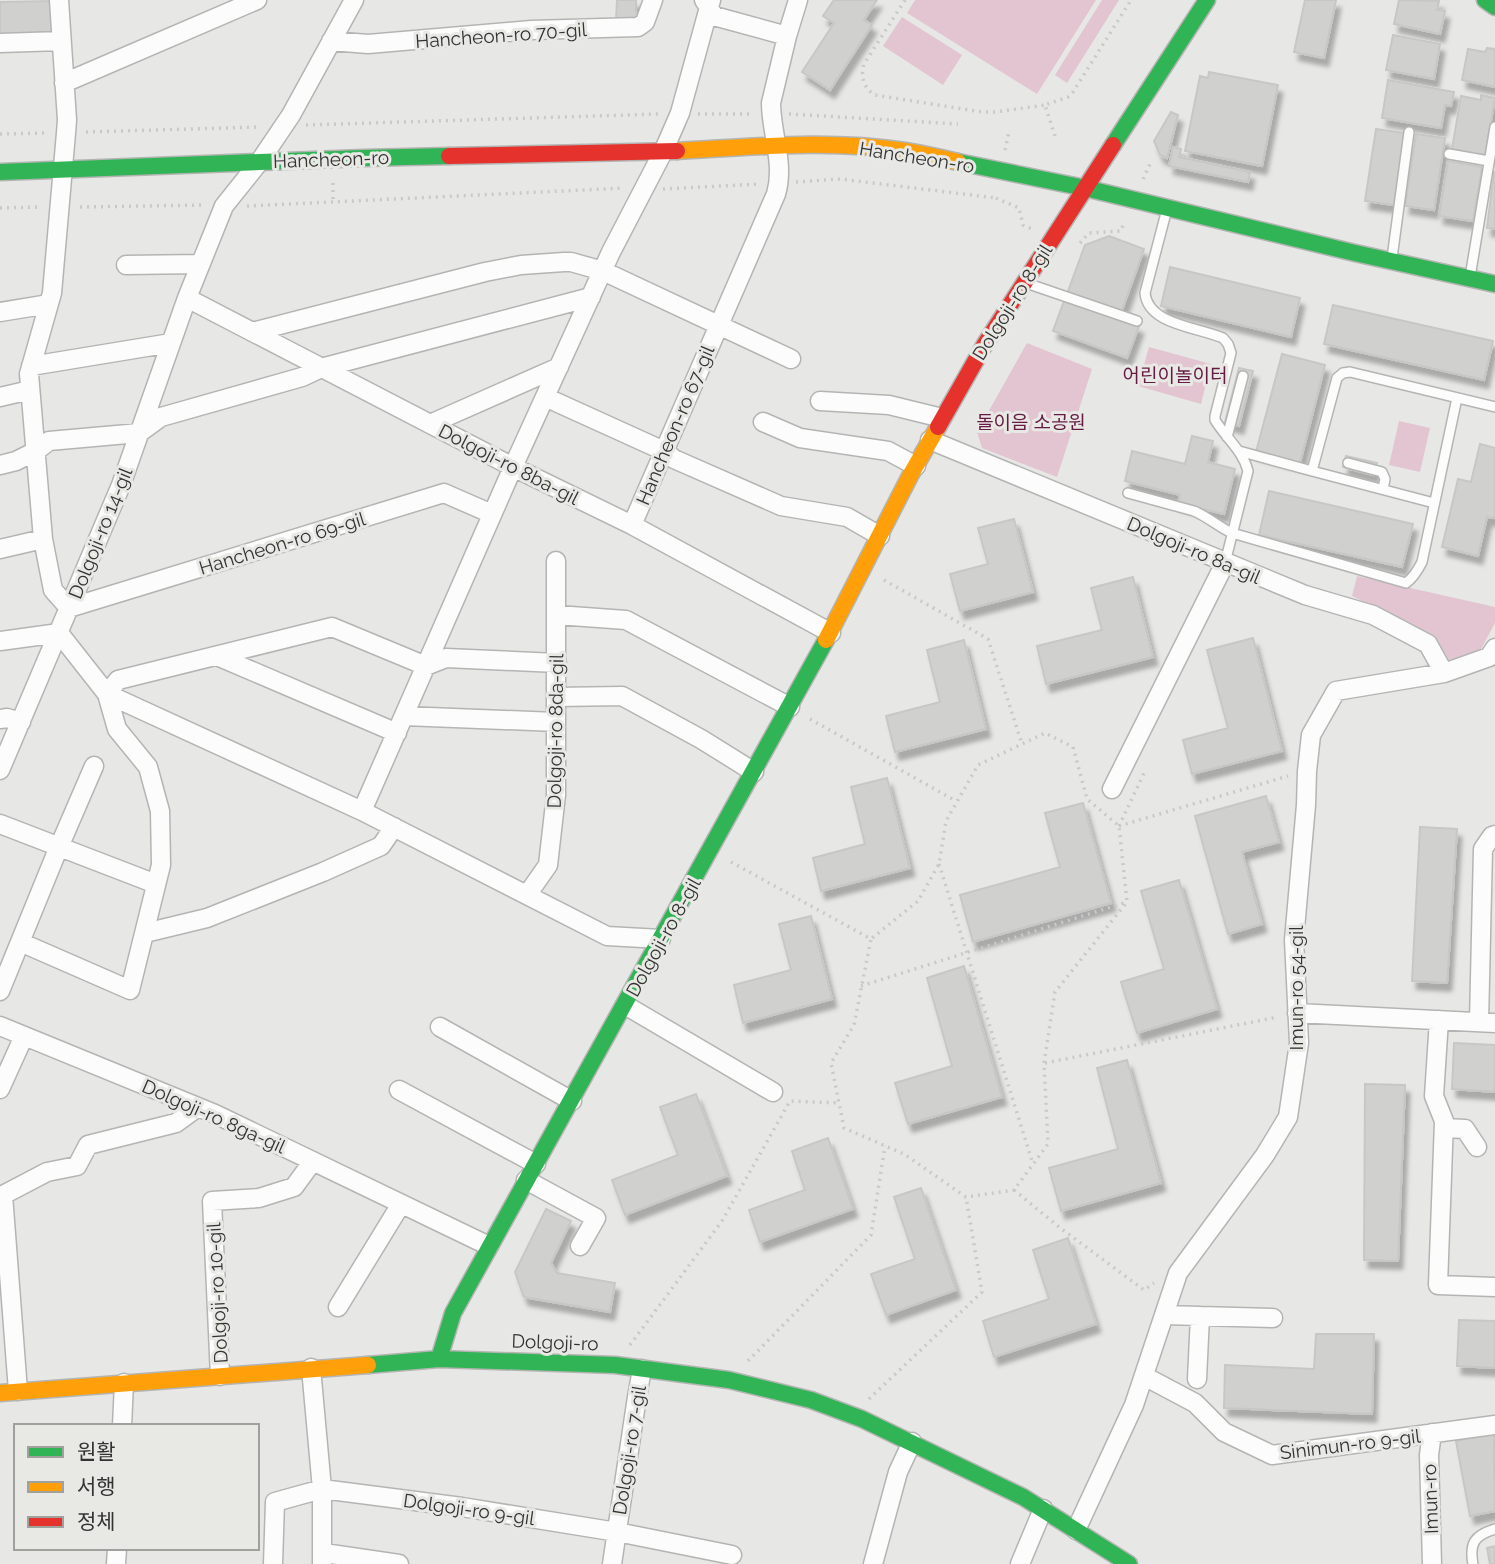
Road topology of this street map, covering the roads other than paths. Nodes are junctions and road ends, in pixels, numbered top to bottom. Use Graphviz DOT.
graph roads {
  1 [pos="59,0"];
  2 [pos="257,0"];
  3 [pos="354,0"];
  4 [pos="653,0"];
  5 [pos="798,0"];
  6 [pos="1207,0"];
  7 [pos="1485,0"];
  8 [pos="708,3"];
  9 [pos="1495,7"];
  10 [pos="787,36"];
  11 [pos="61,41"];
  12 [pos="331,41"];
  13 [pos="0,43"];
  14 [pos="64,83"];
  15 [pos="1495,127"];
  16 [pos="1409,132"];
  17 [pos="777,146"];
  18 [pos="663,152"];
  19 [pos="1449,154"];
  20 [pos="260,161"];
  21 [pos="1489,161"];
  22 [pos="63,169"];
  23 [pos="0,172"];
  24 [pos="1085,188"];
  25 [pos="1167,208"];
  26 [pos="1392,261"];
  27 [pos="200,264"];
  28 [pos="126,265"];
  29 [pos="603,271"];
  30 [pos="1469,278"];
  31 [pos="1024,283"];
  32 [pos="1495,284"];
  33 [pos="591,297"];
  34 [pos="187,298"];
  35 [pos="49,303"];
  36 [pos="0,312"];
  37 [pos="1137,321"];
  38 [pos="719,324"];
  39 [pos="252,332"];
  40 [pos="171,344"];
  41 [pos="791,359"];
  42 [pos="31,366"];
  43 [pos="559,367"];
  44 [pos="321,368"];
  45 [pos="1243,376"];
  46 [pos="30,390"];
  47 [pos="0,397"];
  48 [pos="545,397"];
  49 [pos="1457,398"];
  50 [pos="820,401"];
  51 [pos="1495,407"];
  52 [pos="942,418"];
  53 [pos="762,422"];
  54 [pos="430,424"];
  55 [pos="139,433"];
  56 [pos="1227,437"];
  57 [pos="930,440"];
  58 [pos="36,451"];
  59 [pos="664,451"];
  60 [pos="1239,451"];
  61 [pos="1348,463"];
  62 [pos="0,465"];
  63 [pos="916,466"];
  64 [pos="513,467"];
  65 [pos="1312,471"];
  66 [pos="1383,489"];
  67 [pos="1128,493"];
  68 [pos="1434,503"];
  69 [pos="492,514"];
  70 [pos="632,525"];
  71 [pos="1232,533"];
  72 [pos="880,536"];
  73 [pos="43,539"];
  74 [pos="0,549"];
  75 [pos="556,561"];
  76 [pos="1225,563"];
  77 [pos="69,608"];
  78 [pos="557,614"];
  79 [pos="59,633"];
  80 [pos="831,633"];
  81 [pos="0,641"];
  82 [pos="1495,648"];
  83 [pos="217,656"];
  84 [pos="557,663"];
  85 [pos="426,666"];
  86 [pos="1444,673"];
  87 [pos="107,694"];
  88 [pos="557,697"];
  89 [pos="790,707"];
  90 [pos="404,716"];
  91 [pos="0,719"];
  92 [pos="21,722"];
  93 [pos="556,722"];
  94 [pos="397,733"];
  95 [pos="1,764"];
  96 [pos="94,766"];
  97 [pos="754,772"];
  98 [pos="1112,789"];
  99 [pos="362,811"];
  100 [pos="0,824"];
  101 [pos="394,827"];
  102 [pos="1495,835"];
  103 [pos="60,846"];
  104 [pos="156,884"];
  105 [pos="527,895"];
  106 [pos="145,933"];
  107 [pos="661,939"];
  108 [pos="20,942"];
  109 [pos="6,962"];
  110 [pos="0,991"];
  111 [pos="625,1005"];
  112 [pos="1297,1013"];
  113 [pos="1439,1020"];
  114 [pos="1487,1022"];
  115 [pos="0,1026"];
  116 [pos="440,1027"];
  117 [pos="24,1036"];
  118 [pos="0,1089"];
  119 [pos="399,1090"];
  120 [pos="773,1092"];
  121 [pos="572,1101"];
  122 [pos="198,1107"];
  123 [pos="1444,1128"];
  124 [pos="1477,1147"];
  125 [pos="313,1161"];
  126 [pos="536,1164"];
  127 [pos="526,1180"];
  128 [pos="401,1204"];
  129 [pos="489,1246"];
  130 [pos="580,1246"];
  131 [pos="1495,1287"];
  132 [pos="338,1307"];
  133 [pos="1164,1315"];
  134 [pos="1200,1316"];
  135 [pos="1273,1318"];
  136 [pos="439,1359"];
  137 [pos="312,1368"];
  138 [pos="642,1369"];
  139 [pos="220,1376"];
  140 [pos="1144,1376"];
  141 [pos="1197,1379"];
  142 [pos="124,1383"];
  143 [pos="9,1392"];
  144 [pos="122,1424"];
  145 [pos="1495,1425"];
  146 [pos="1432,1433"];
  147 [pos="912,1442"];
  148 [pos="322,1489"];
  149 [pos="1043,1509"];
  150 [pos="1495,1529"];
  151 [pos="1076,1530"];
  152 [pos="617,1532"];
  153 [pos="732,1555"];
  154 [pos="323,1558"];
  155 [pos="1126,1563"];
  156 [pos="273,1564"];
  157 [pos="399,1564"];
  158 [pos="612,1564"];
  159 [pos="873,1564"];
  160 [pos="1020,1564"];
  161 [pos="1432,1564"];
  162 [pos="1473,1564"];
  1 -- 11 [label="street"];
  2 -- 14 [label="street"];
  3 -- 12 [label="street"];
  4 -- 12 [label="street, Hancheon-ro 70-gil"];
  5 -- 10 [label="street, Hancheon-ro 67-gil"];
  6 -- 24 [label="main road"];
  7 -- 9 [label="main road"];
  8 -- 10 [label="street"];
  8 -- 18 [label="street"];
  10 -- 17 [label="street, Hancheon-ro 67-gil"];
  11 -- 13 [label="street"];
  11 -- 14 [label="street"];
  12 -- 20 [label="street"];
  14 -- 22 [label="street"];
  15 -- 21 [label="lane"];
  16 -- 26 [label="lane"];
  17 -- 18 [label="main road, Hancheon-ro"];
  17 -- 24 [label="main road, Hancheon-ro"];
  17 -- 38 [label="street, Hancheon-ro 67-gil"];
  18 -- 20 [label="main road, Hancheon-ro"];
  18 -- 29 [label="street"];
  19 -- 21 [label="lane"];
  20 -- 22 [label="main road, Hancheon-ro"];
  20 -- 27 [label="street, Dolgoji-ro 14-gil"];
  21 -- 30 [label="lane"];
  22 -- 23 [label="main road, Hancheon-ro"];
  22 -- 35 [label="street"];
  24 -- 25 [label="main road, Hancheon-ro"];
  24 -- 31 [label="main road, Dolgoji-ro 8-gil"];
  25 -- 26 [label="main road, Hancheon-ro"];
  25 -- 56 [label="lane"];
  26 -- 30 [label="main road, Hancheon-ro"];
  27 -- 28 [label="street"];
  27 -- 34 [label="street, Dolgoji-ro 14-gil"];
  29 -- 33 [label="street"];
  29 -- 38 [label="street"];
  29 -- 39 [label="street"];
  30 -- 32 [label="main road, Hancheon-ro"];
  31 -- 37 [label="lane"];
  31 -- 52 [label="main road, Dolgoji-ro 8-gil"];
  33 -- 43 [label="street"];
  33 -- 44 [label="street"];
  34 -- 39 [label="street, Dolgoji-ro 8ba-gil"];
  34 -- 40 [label="street, Dolgoji-ro 14-gil"];
  35 -- 36 [label="street"];
  35 -- 42 [label="street"];
  38 -- 41 [label="street, Hancheon-ro 67-gil"];
  38 -- 59 [label="street, Hancheon-ro 67-gil"];
  39 -- 44 [label="street, Dolgoji-ro 8ba-gil"];
  40 -- 42 [label="street"];
  40 -- 55 [label="street, Dolgoji-ro 14-gil"];
  42 -- 46 [label="street"];
  43 -- 48 [label="street"];
  43 -- 54 [label="street"];
  44 -- 54 [label="street, Dolgoji-ro 8ba-gil"];
  44 -- 55 [label="street"];
  45 -- 56 [label="lane"];
  46 -- 47 [label="street"];
  46 -- 58 [label="street"];
  48 -- 59 [label="street"];
  48 -- 64 [label="street"];
  49 -- 51 [label="lane"];
  49 -- 65 [label="lane"];
  49 -- 68 [label="lane"];
  50 -- 52 [label="street"];
  52 -- 57 [label="main road, Dolgoji-ro 8-gil"];
  53 -- 63 [label="street"];
  54 -- 64 [label="street, Dolgoji-ro 8ba-gil"];
  55 -- 58 [label="street"];
  55 -- 77 [label="street, Dolgoji-ro 14-gil"];
  56 -- 60 [label="lane"];
  57 -- 63 [label="main road, Dolgoji-ro 8-gil"];
  57 -- 76 [label="street, Dolgoji-ro 8a-gil"];
  58 -- 62 [label="street"];
  58 -- 73 [label="street"];
  59 -- 70 [label="street, Hancheon-ro 67-gil"];
  59 -- 72 [label="street"];
  60 -- 65 [label="lane"];
  60 -- 71 [label="lane"];
  61 -- 66 [label="lane"];
  63 -- 72 [label="main road, Dolgoji-ro 8-gil"];
  64 -- 69 [label="street"];
  64 -- 70 [label="street, Dolgoji-ro 8ba-gil"];
  65 -- 66 [label="lane"];
  66 -- 68 [label="lane"];
  67 -- 71 [label="lane"];
  68 -- 71 [label="lane"];
  69 -- 77 [label="street, Hancheon-ro 69-gil"];
  69 -- 85 [label="street"];
  70 -- 80 [label="street, Dolgoji-ro 8ba-gil"];
  71 -- 76 [label="lane"];
  72 -- 80 [label="main road, Dolgoji-ro 8-gil"];
  73 -- 74 [label="street"];
  73 -- 77 [label="street"];
  75 -- 78 [label="street, Dolgoji-ro 8da-gil"];
  76 -- 86 [label="street, Dolgoji-ro 8a-gil"];
  76 -- 98 [label="street"];
  77 -- 79 [label="street, Dolgoji-ro 14-gil"];
  78 -- 84 [label="street, Dolgoji-ro 8da-gil"];
  78 -- 89 [label="street"];
  79 -- 81 [label="street"];
  79 -- 87 [label="street"];
  79 -- 92 [label="street, Dolgoji-ro 14-gil"];
  80 -- 89 [label="main road, Dolgoji-ro 8-gil"];
  82 -- 86 [label="street, Imun-ro 54-gil"];
  83 -- 85 [label="street"];
  83 -- 87 [label="street"];
  83 -- 94 [label="street"];
  84 -- 85 [label="street"];
  84 -- 88 [label="street, Dolgoji-ro 8da-gil"];
  85 -- 90 [label="street"];
  86 -- 112 [label="street, Imun-ro 54-gil"];
  87 -- 99 [label="street"];
  87 -- 104 [label="street"];
  88 -- 93 [label="street, Dolgoji-ro 8da-gil"];
  88 -- 97 [label="street"];
  89 -- 97 [label="main road, Dolgoji-ro 8-gil"];
  90 -- 93 [label="street"];
  90 -- 94 [label="street"];
  91 -- 92 [label="street"];
  92 -- 95 [label="street, Dolgoji-ro 14-gil"];
  93 -- 105 [label="street, Dolgoji-ro 8da-gil"];
  94 -- 99 [label="street"];
  96 -- 103 [label="street"];
  97 -- 107 [label="main road, Dolgoji-ro 8-gil"];
  99 -- 101 [label="street"];
  100 -- 103 [label="street"];
  101 -- 105 [label="street"];
  101 -- 106 [label="street"];
  102 -- 114 [label="street"];
  103 -- 104 [label="street"];
  103 -- 108 [label="street"];
  104 -- 106 [label="street"];
  105 -- 107 [label="street"];
  106 -- 108 [label="street"];
  107 -- 111 [label="main road, Dolgoji-ro 8-gil"];
  108 -- 109 [label="street"];
  109 -- 110 [label="street"];
  111 -- 120 [label="street"];
  111 -- 121 [label="main road, Dolgoji-ro 8-gil"];
  112 -- 113 [label="street"];
  112 -- 133 [label="street, Imun-ro 54-gil"];
  113 -- 114 [label="street"];
  113 -- 123 [label="street"];
  115 -- 117 [label="street, Dolgoji-ro 8ga-gil"];
  116 -- 121 [label="street"];
  117 -- 118 [label="street"];
  117 -- 122 [label="street, Dolgoji-ro 8ga-gil"];
  119 -- 126 [label="street"];
  121 -- 126 [label="main road, Dolgoji-ro 8-gil"];
  122 -- 125 [label="street, Dolgoji-ro 8ga-gil"];
  122 -- 143 [label="street"];
  123 -- 124 [label="street"];
  123 -- 131 [label="street"];
  125 -- 128 [label="street, Dolgoji-ro 8ga-gil"];
  125 -- 139 [label="street, Dolgoji-ro 10-gil"];
  126 -- 127 [label="main road, Dolgoji-ro 8-gil"];
  127 -- 129 [label="main road, Dolgoji-ro 8-gil"];
  127 -- 130 [label="street"];
  128 -- 129 [label="street, Dolgoji-ro 8ga-gil"];
  128 -- 132 [label="street"];
  129 -- 136 [label="main road, Dolgoji-ro 8-gil"];
  133 -- 134 [label="street"];
  133 -- 140 [label="street, Imun-ro 54-gil"];
  134 -- 135 [label="street"];
  134 -- 141 [label="street"];
  136 -- 137 [label="main road, Dolgoji-ro"];
  136 -- 138 [label="main road, Dolgoji-ro"];
  137 -- 139 [label="main road, Dolgoji-ro"];
  137 -- 148 [label="street"];
  138 -- 147 [label="main road, Dolgoji-ro"];
  138 -- 152 [label="street, Dolgoji-ro 7-gil"];
  139 -- 142 [label="main road, Dolgoji-ro"];
  140 -- 146 [label="street, Sinimun-ro 9-gil"];
  140 -- 151 [label="street, Imun-ro 54-gil"];
  142 -- 143 [label="main road, Dolgoji-ro"];
  142 -- 144 [label="street"];
  145 -- 146 [label="street, Sinimun-ro 9-gil"];
  146 -- 161 [label="street, Imun-ro"];
  147 -- 149 [label="main road, Dolgoji-ro"];
  147 -- 159 [label="street"];
  148 -- 152 [label="street, Dolgoji-ro 9-gil"];
  148 -- 154 [label="street"];
  148 -- 156 [label="street"];
  149 -- 151 [label="main road, Dolgoji-ro"];
  149 -- 160 [label="street"];
  150 -- 162 [label="lane"];
  151 -- 155 [label="main road"];
  152 -- 153 [label="street, Dolgoji-ro 7-gil"];
  152 -- 158 [label="street, Dolgoji-ro 7-gil"];
  154 -- 157 [label="street"];
}
